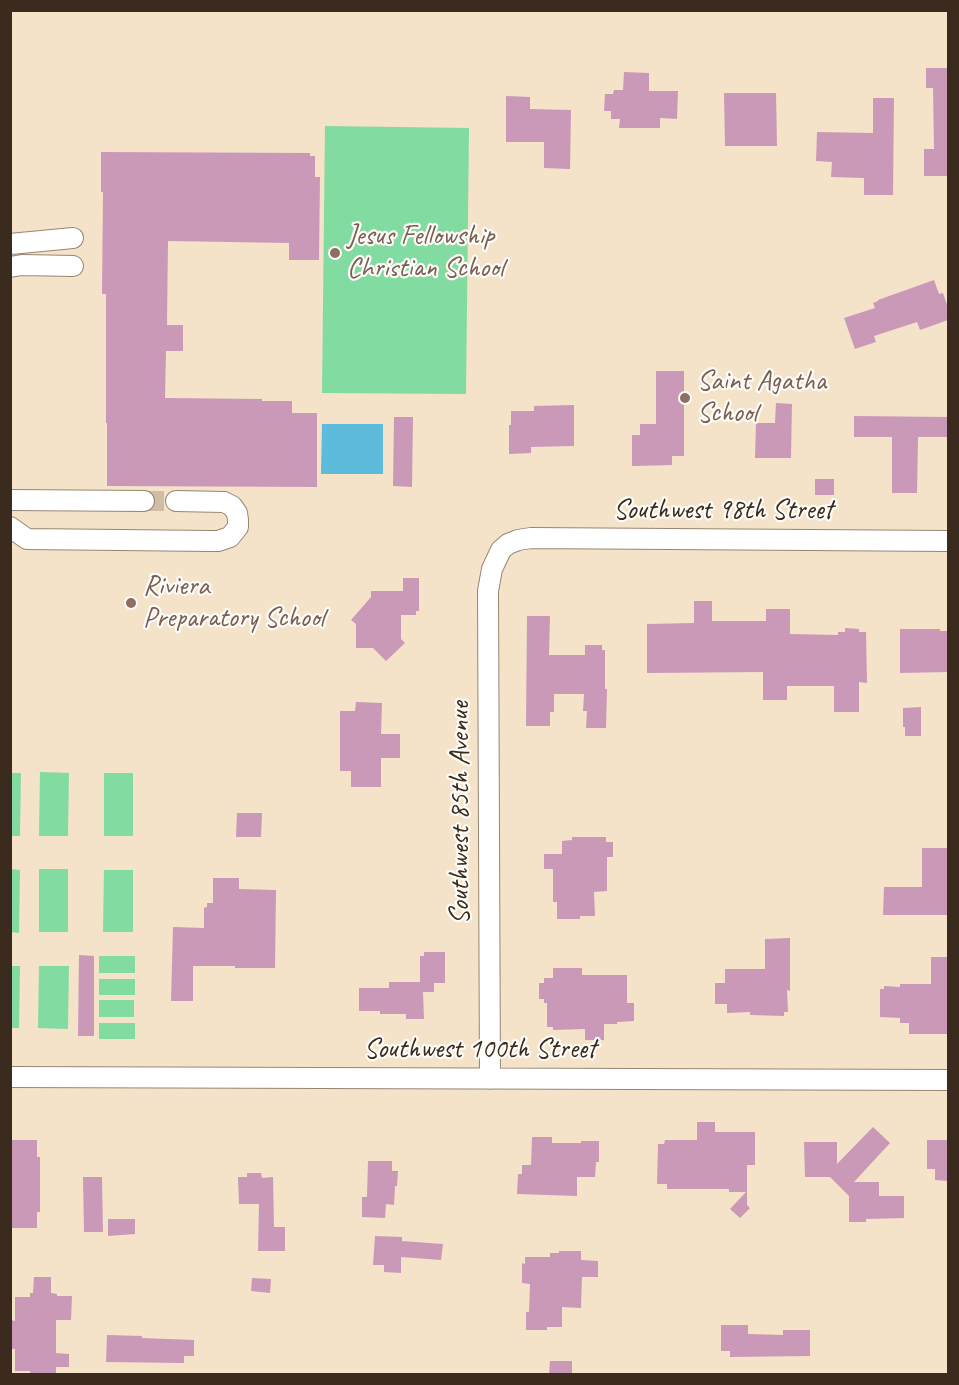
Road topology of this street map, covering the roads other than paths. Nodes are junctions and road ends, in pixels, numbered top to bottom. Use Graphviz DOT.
graph roads {
  1 [pos="73,238"];
  2 [pos="10,244"];
  3 [pos="74,266"];
  4 [pos="10,267"];
  5 [pos="16,500"];
  6 [pos="144,501"];
  7 [pos="176,501"];
  8 [pos="10,527"];
  9 [pos="948,541"];
  10 [pos="501,550"];
  11 [pos="10,1077"];
  12 [pos="489,1079"];
  13 [pos="948,1080"];
  1 -- 2 [label="street"];
  3 -- 4 [label="street"];
  5 -- 6 [label="street"];
  7 -- 8 [label="street"];
  9 -- 10 [label="street, Southwest 98th Street"];
  10 -- 12 [label="street, Southwest 85th Avenue"];
  11 -- 12 [label="street, Southwest 100th Street"];
  12 -- 13 [label="street, Southwest 100th Street"];
}
